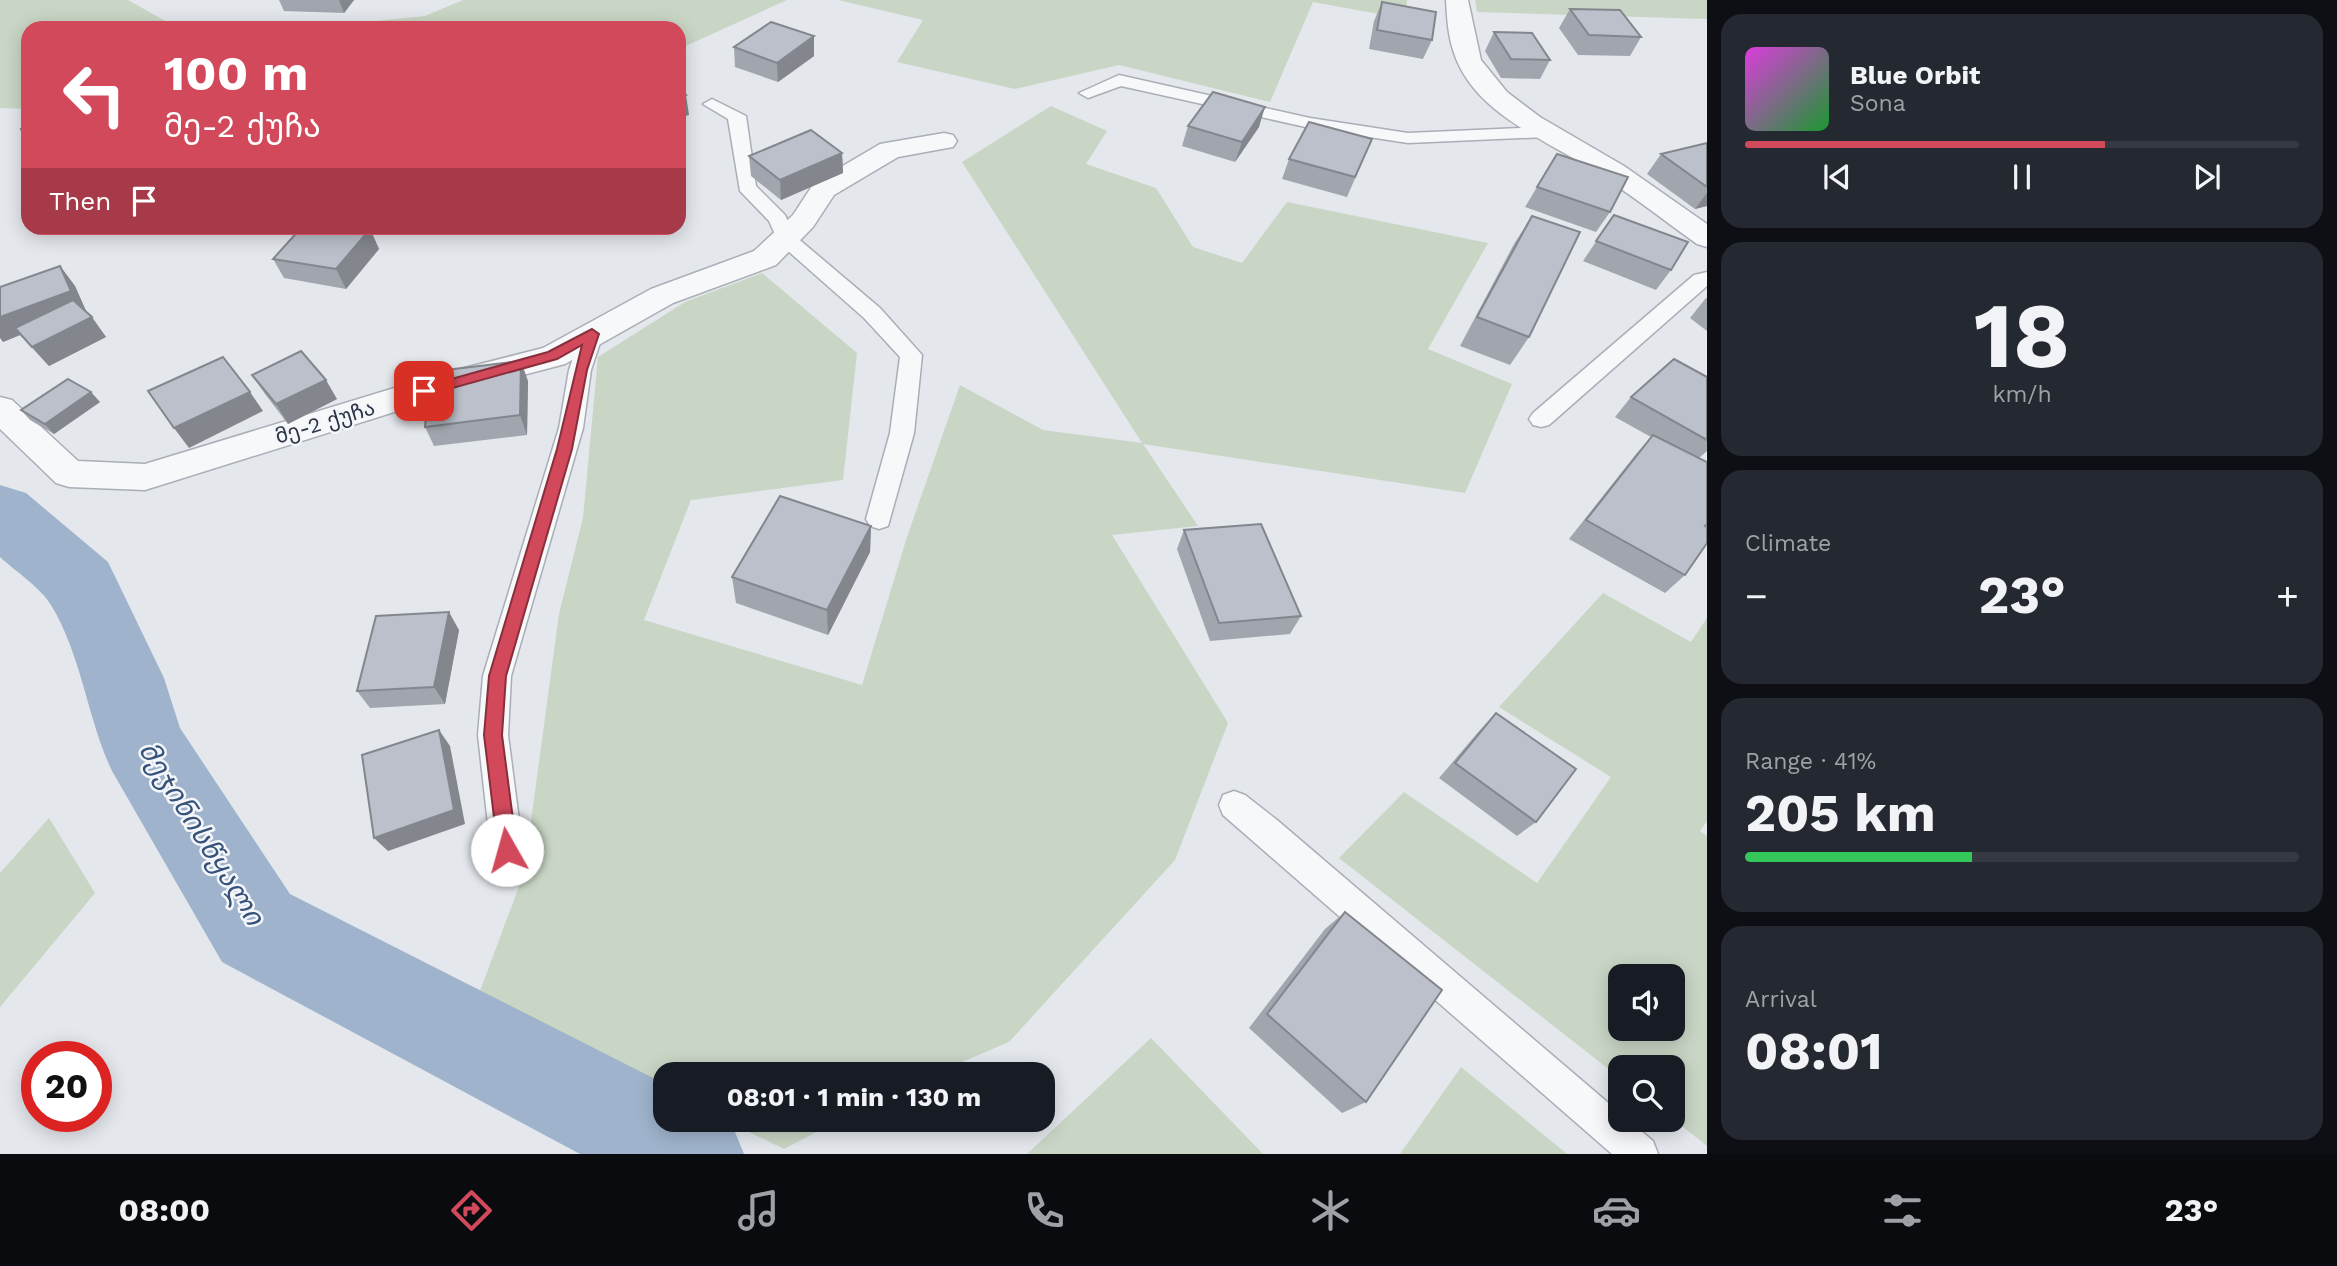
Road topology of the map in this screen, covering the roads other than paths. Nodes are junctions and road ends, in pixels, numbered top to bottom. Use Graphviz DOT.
graph roads {
  1 [pos="1457,0"];
  2 [pos="1088,93"];
  3 [pos="712,104"];
  4 [pos="1546,132"];
  5 [pos="944,141"];
  6 [pos="1707,238"];
  7 [pos="786,239"];
  8 [pos="1707,279"];
  9 [pos="592,334"];
  10 [pos="0,410"];
  11 [pos="1541,419"];
  12 [pos="879,519"];
  13 [pos="1234,805"];
  14 [pos="507,850"];
  15 [pos="1640,1154"];
  1 -- 4 [label="street"];
  2 -- 4 [label="lane"];
  3 -- 7 [label="lane"];
  4 -- 6 [label="street"];
  5 -- 7 [label="street, მე-2 ქუჩა"];
  7 -- 9 [label="street, მე-2 ქუჩა"];
  7 -- 12 [label="lane"];
  8 -- 11 [label="lane"];
  9 -- 10 [label="street, მე-2 ქუჩა"];
  9 -- 14 [label="lane"];
  13 -- 15 [label="lane"];
}
